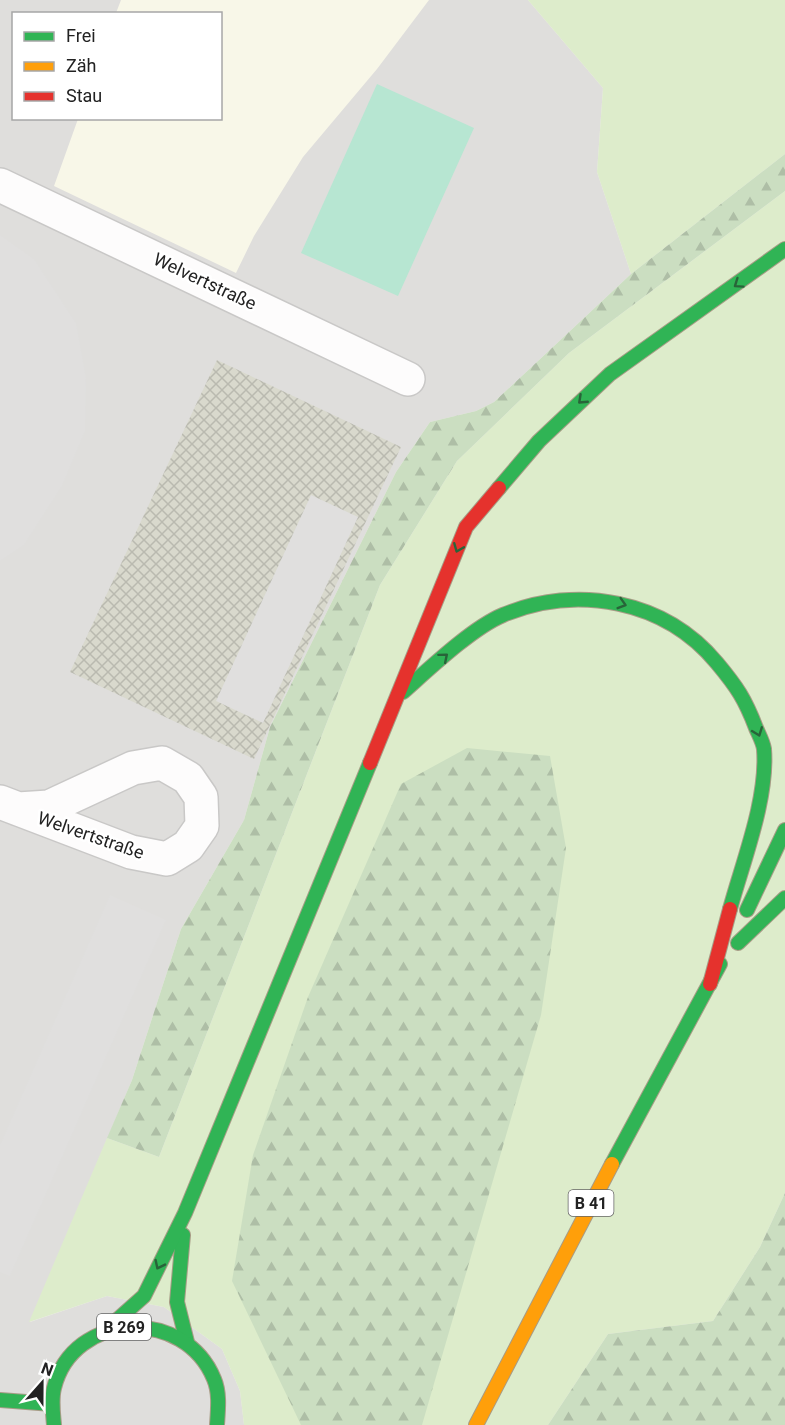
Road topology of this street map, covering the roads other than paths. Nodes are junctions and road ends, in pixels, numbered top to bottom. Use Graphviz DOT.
graph roads {
  1 [pos="0,185"];
  2 [pos="785,249"];
  3 [pos="408,379"];
  4 [pos="400,695"];
  5 [pos="9,806"];
  6 [pos="785,830"];
  7 [pos="785,898"];
  8 [pos="724,956"];
  9 [pos="710,984"];
  10 [pos="185,1213"];
  11 [pos="107,1329"];
  12 [pos="187,1342"];
  13 [pos="0,1400"];
  14 [pos="52,1404"];
  15 [pos="54,1425"];
  16 [pos="217,1425"];
  17 [pos="476,1425"];
  1 -- 3 [label="street, Welvertstraße"];
  2 -- 4 [label="main road, one-way"];
  4 -- 9 [label="main road, one-way"];
  4 -- 10 [label="main road"];
  5 -- 5 [label="street, Welvertstraße"];
  6 -- 8 [label="main road, B 41"];
  7 -- 8 [label="main road"];
  8 -- 9 [label="main road, B 41"];
  9 -- 17 [label="main road, B 41"];
  10 -- 11 [label="main road, one-way"];
  10 -- 12 [label="main road"];
  11 -- 12 [label="main road, B 269"];
  11 -- 14 [label="main road, B 269"];
  12 -- 16 [label="main road, B 269"];
  13 -- 14 [label="main road"];
  14 -- 15 [label="main road, B 269"];
}
